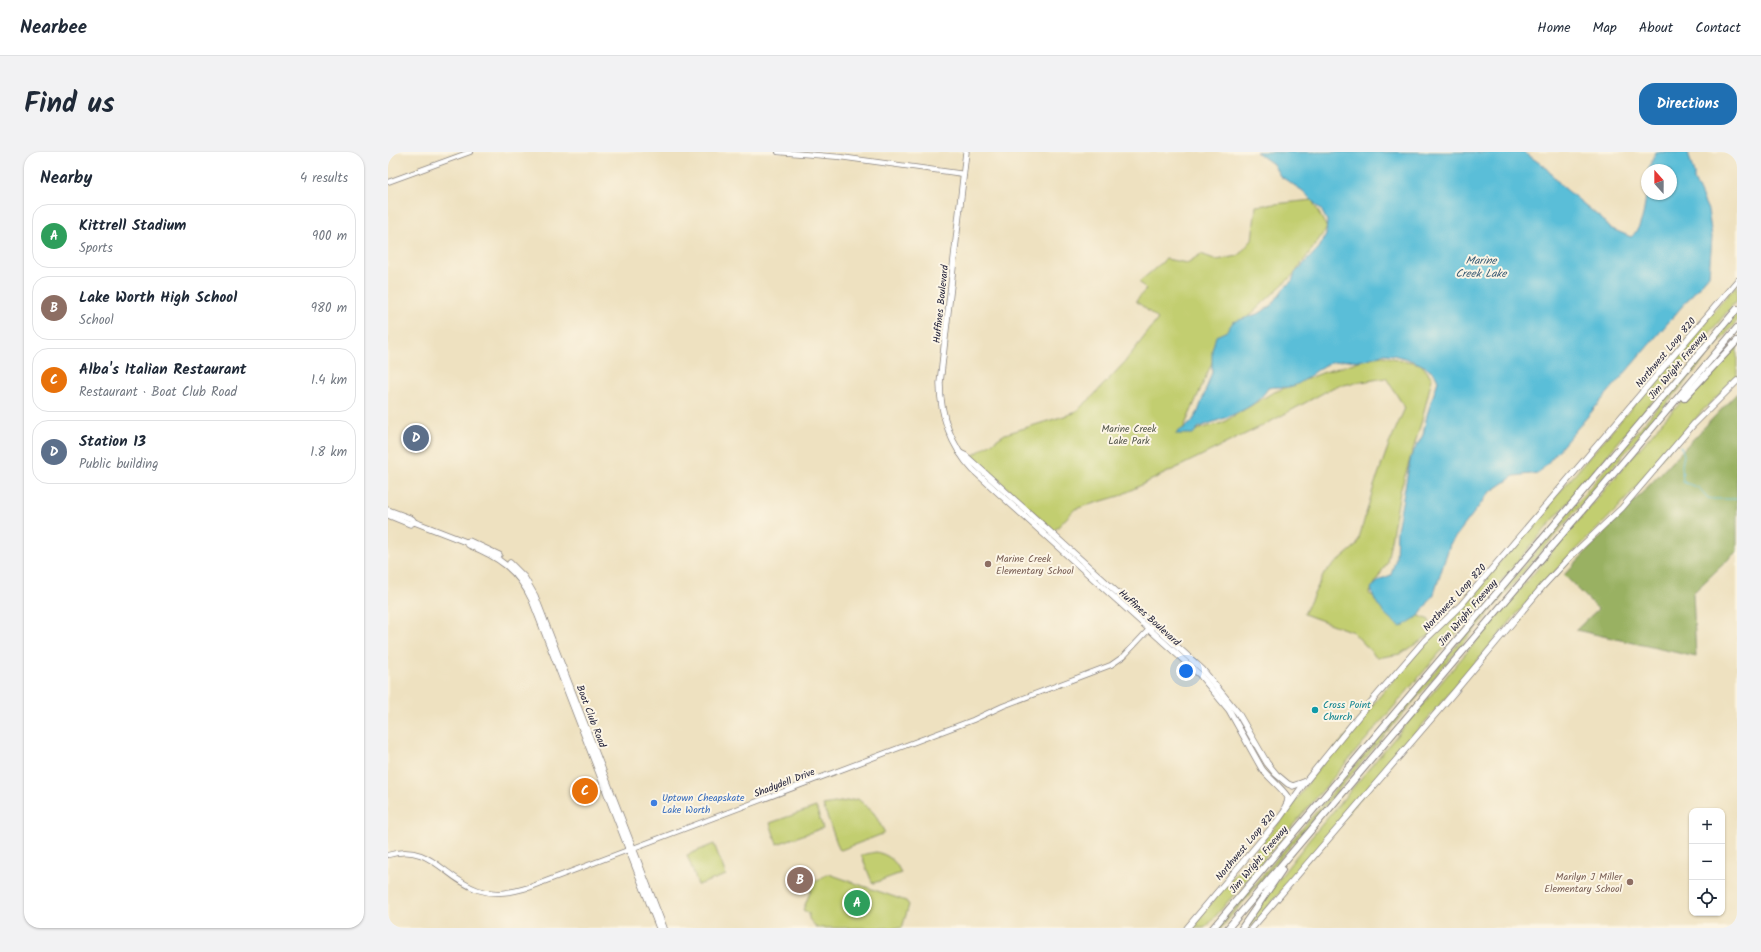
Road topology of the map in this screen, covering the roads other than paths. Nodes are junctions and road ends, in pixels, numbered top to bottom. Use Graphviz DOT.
graph roads {
  1 [pos="470,152"];
  2 [pos="778,152"];
  3 [pos="966,152"];
  4 [pos="964,174"];
  5 [pos="388,182"];
  6 [pos="1737,281"];
  7 [pos="1737,309"];
  8 [pos="1737,328"];
  9 [pos="1737,341"];
  10 [pos="1737,381"];
  11 [pos="1667,412"];
  12 [pos="388,510"];
  13 [pos="388,515"];
  14 [pos="414,522"];
  15 [pos="466,542"];
  16 [pos="1152,627"];
  17 [pos="1211,683"];
  18 [pos="589,748"];
  19 [pos="1260,752"];
  20 [pos="1254,756"];
  21 [pos="1306,781"];
  22 [pos="612,792"];
  23 [pos="1279,820"];
  24 [pos="1304,839"];
  25 [pos="632,850"];
  26 [pos="388,855"];
  27 [pos="659,928"];
  28 [pos="664,928"];
  29 [pos="1187,928"];
  30 [pos="1211,928"];
  31 [pos="1228,928"];
  32 [pos="1242,928"];
  33 [pos="1252,928"];
  1 -- 5 [label="street"];
  2 -- 4 [label="street"];
  3 -- 4 [label="main road, Huffines Boulevard"];
  4 -- 16 [label="main road, Huffines Boulevard"];
  6 -- 21 [label="main road, Northwest Loop 820"];
  7 -- 30 [label="highway, Jim Wright Freeway"];
  8 -- 11 [label="highway"];
  9 -- 11 [label="highway"];
  10 -- 33 [label="main road"];
  11 -- 24 [label="highway"];
  12 -- 14 [label="main road, Boat Club Road"];
  13 -- 14 [label="main road, Boat Club Road"];
  14 -- 15 [label="main road, Boat Club Road"];
  15 -- 18 [label="main road, Boat Club Road"];
  15 -- 22 [label="main road, Boat Club Road"];
  16 -- 17 [label="main road, Huffines Boulevard"];
  16 -- 25 [label="street, Shadydell Drive"];
  17 -- 19 [label="main road, Huffines Boulevard"];
  17 -- 20 [label="main road, Huffines Boulevard"];
  18 -- 22 [label="main road"];
  18 -- 25 [label="main road, Boat Club Road"];
  19 -- 20 [label="main road"];
  19 -- 21 [label="main road, Huffines Boulevard"];
  20 -- 23 [label="main road, Huffines Boulevard"];
  21 -- 23 [label="main road, Northwest Loop 820"];
  22 -- 25 [label="main road, Boat Club Road"];
  23 -- 29 [label="main road, Northwest Loop 820"];
  24 -- 31 [label="highway"];
  24 -- 32 [label="highway"];
  25 -- 26 [label="street, Shadydell Drive"];
  25 -- 27 [label="main road, Boat Club Road"];
  25 -- 28 [label="main road, Boat Club Road"];
}
